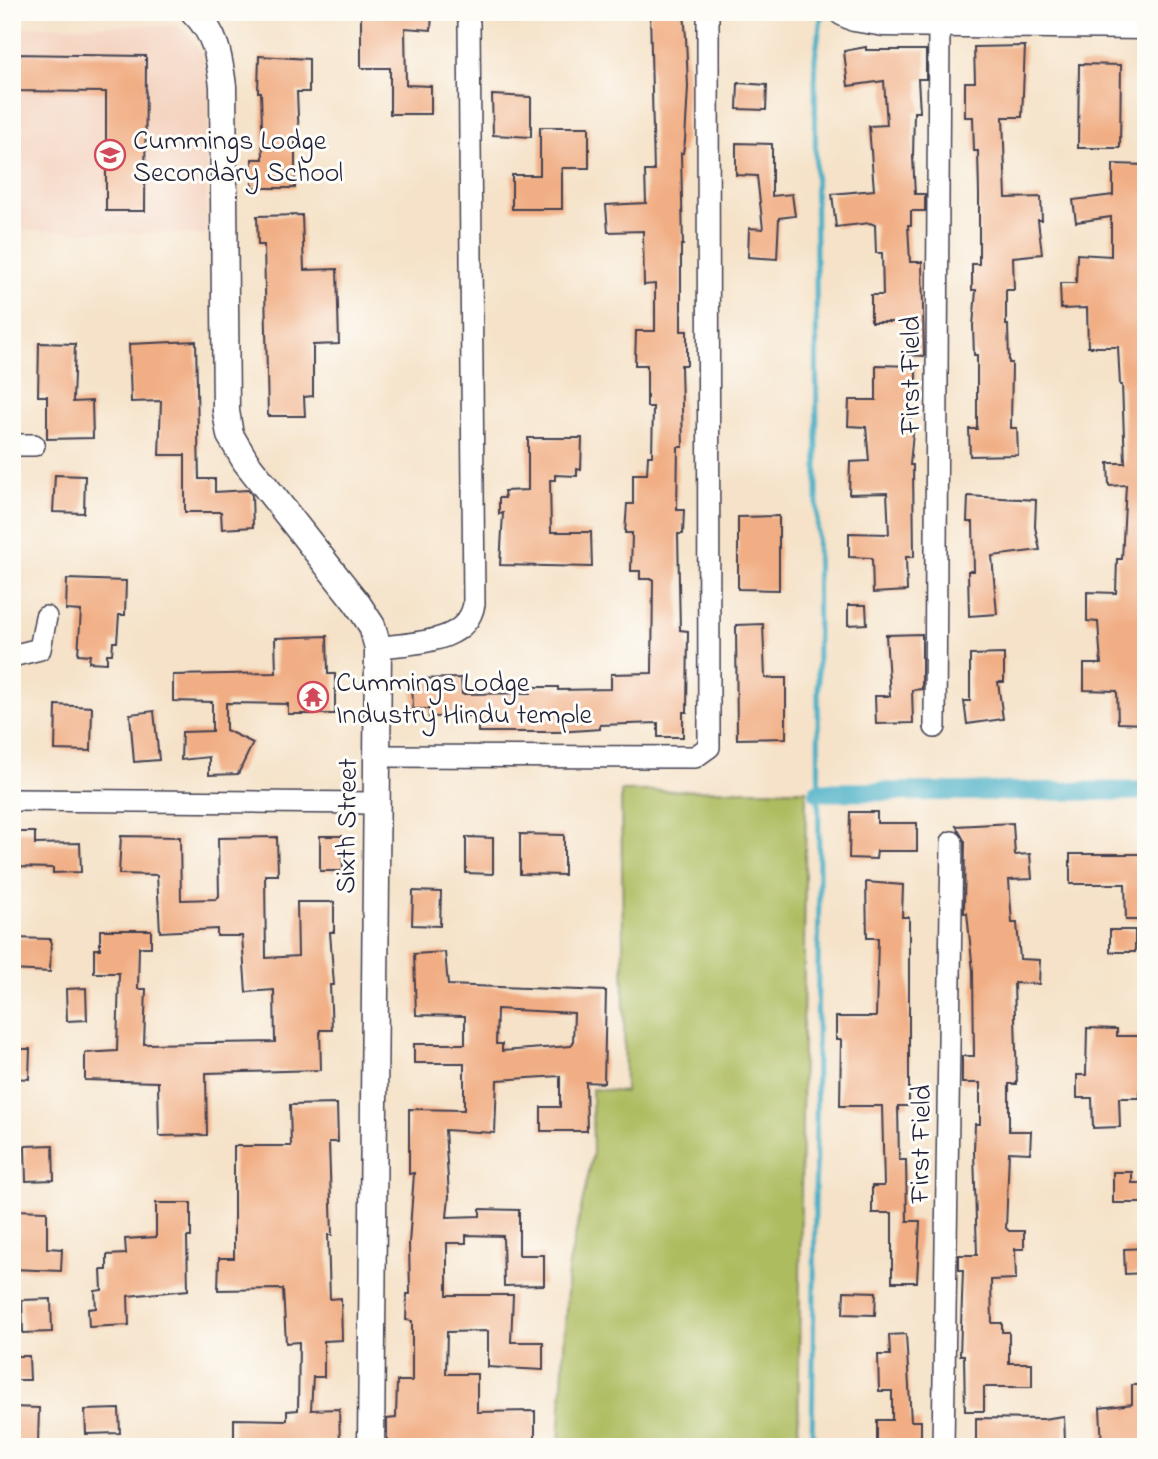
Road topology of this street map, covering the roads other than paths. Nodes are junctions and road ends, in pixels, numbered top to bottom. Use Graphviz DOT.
graph roads {
  1 [pos="194,12"];
  2 [pos="708,12"];
  3 [pos="842,12"];
  4 [pos="469,23"];
  5 [pos="939,23"];
  6 [pos="1146,26"];
  7 [pos="12,445"];
  8 [pos="34,445"];
  9 [pos="46,617"];
  10 [pos="378,648"];
  11 [pos="12,656"];
  12 [pos="935,727"];
  13 [pos="379,756"];
  14 [pos="12,800"];
  15 [pos="376,803"];
  16 [pos="952,842"];
  17 [pos="371,1447"];
  18 [pos="943,1447"];
  1 -- 10 [label="street, Sixth Street"];
  2 -- 13 [label="street"];
  3 -- 5 [label="street"];
  4 -- 10 [label="street"];
  5 -- 6 [label="street"];
  5 -- 12 [label="street, First Field"];
  7 -- 8 [label="street"];
  9 -- 11 [label="street"];
  10 -- 13 [label="street, Sixth Street"];
  13 -- 15 [label="street, Sixth Street"];
  14 -- 15 [label="street"];
  15 -- 17 [label="street, Sixth Street"];
  16 -- 18 [label="street, First Field"];
}
